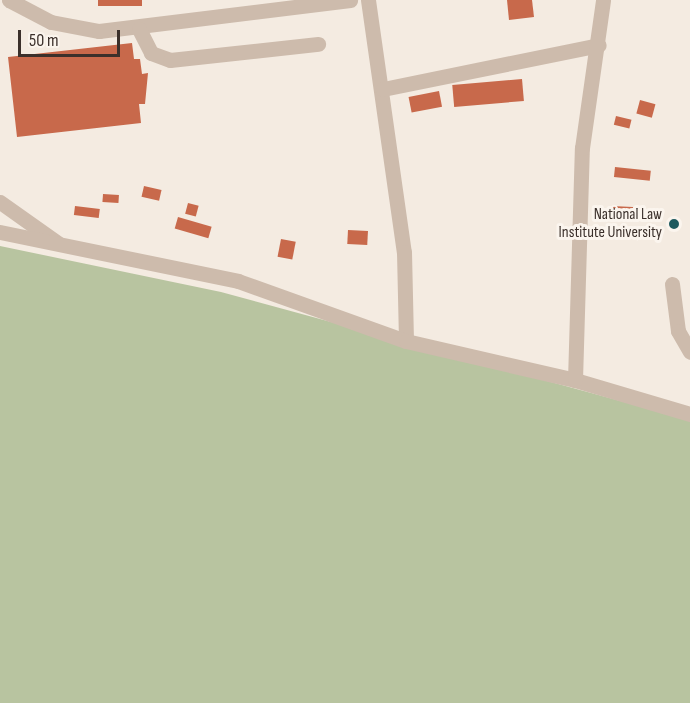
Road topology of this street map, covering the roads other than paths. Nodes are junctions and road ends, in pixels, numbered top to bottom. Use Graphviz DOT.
graph roads {
  1 [pos="9,0"];
  2 [pos="350,0"];
  3 [pos="368,0"];
  4 [pos="603,0"];
  5 [pos="139,29"];
  6 [pos="318,44"];
  7 [pos="599,45"];
  8 [pos="384,89"];
  9 [pos="0,202"];
  10 [pos="0,232"];
  11 [pos="66,248"];
  12 [pos="672,284"];
  13 [pos="406,341"];
  14 [pos="690,352"];
  15 [pos="575,380"];
  16 [pos="690,414"];
  1 -- 5 [label="street"];
  2 -- 5 [label="street"];
  3 -- 8 [label="street"];
  4 -- 7 [label="street"];
  5 -- 6 [label="street"];
  7 -- 8 [label="street"];
  7 -- 15 [label="street"];
  8 -- 13 [label="street"];
  9 -- 11 [label="street"];
  10 -- 11 [label="street"];
  11 -- 13 [label="street"];
  12 -- 14 [label="street"];
  13 -- 15 [label="street"];
  15 -- 16 [label="street"];
}
